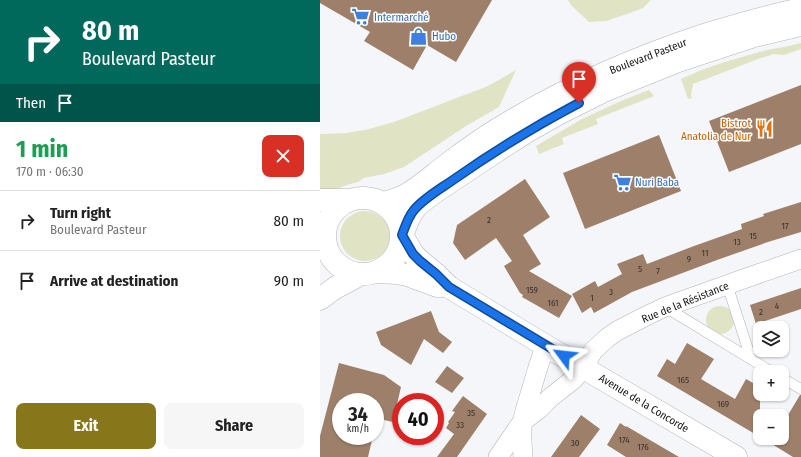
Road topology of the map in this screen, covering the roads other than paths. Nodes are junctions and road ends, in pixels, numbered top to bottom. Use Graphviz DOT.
graph roads {
  1 [pos="801,9"];
  2 [pos="801,25"];
  3 [pos="320,200"];
  4 [pos="346,200"];
  5 [pos="384,203"];
  6 [pos="402,235"];
  7 [pos="322,239"];
  8 [pos="801,260"];
  9 [pos="369,273"];
  10 [pos="727,284"];
  11 [pos="449,287"];
  12 [pos="320,299"];
  13 [pos="665,308"];
  14 [pos="546,346"];
  15 [pos="750,359"];
  16 [pos="760,365"];
  17 [pos="584,367"];
  18 [pos="789,382"];
  19 [pos="801,389"];
  20 [pos="522,422"];
  21 [pos="498,457"];
  22 [pos="523,457"];
  23 [pos="736,457"];
  1 -- 5 [label="street, Boulevard Pasteur"];
  2 -- 6 [label="street, Boulevard Pasteur"];
  3 -- 4 [label="street"];
  4 -- 5 [label="street"];
  4 -- 7 [label="street"];
  5 -- 6 [label="street"];
  6 -- 9 [label="street"];
  6 -- 11 [label="street, Avenue de la Concorde"];
  7 -- 9 [label="street"];
  8 -- 10 [label="street, Rue de la Résistance"];
  9 -- 11 [label="street, Avenue de la Concorde"];
  9 -- 12 [label="street"];
  10 -- 13 [label="street, Rue de la Résistance"];
  10 -- 15 [label="lane"];
  11 -- 14 [label="street, Avenue de la Concorde"];
  13 -- 15 [label="lane"];
  13 -- 17 [label="street, Rue de la Résistance"];
  14 -- 17 [label="street, Avenue de la Concorde"];
  14 -- 20 [label="street"];
  15 -- 16 [label="lane"];
  17 -- 20 [label="street, Rue de la Résistance"];
  17 -- 23 [label="street, Avenue de la Concorde"];
  18 -- 19 [label="lane"];
  20 -- 21 [label="street"];
  20 -- 22 [label="street"];
}
